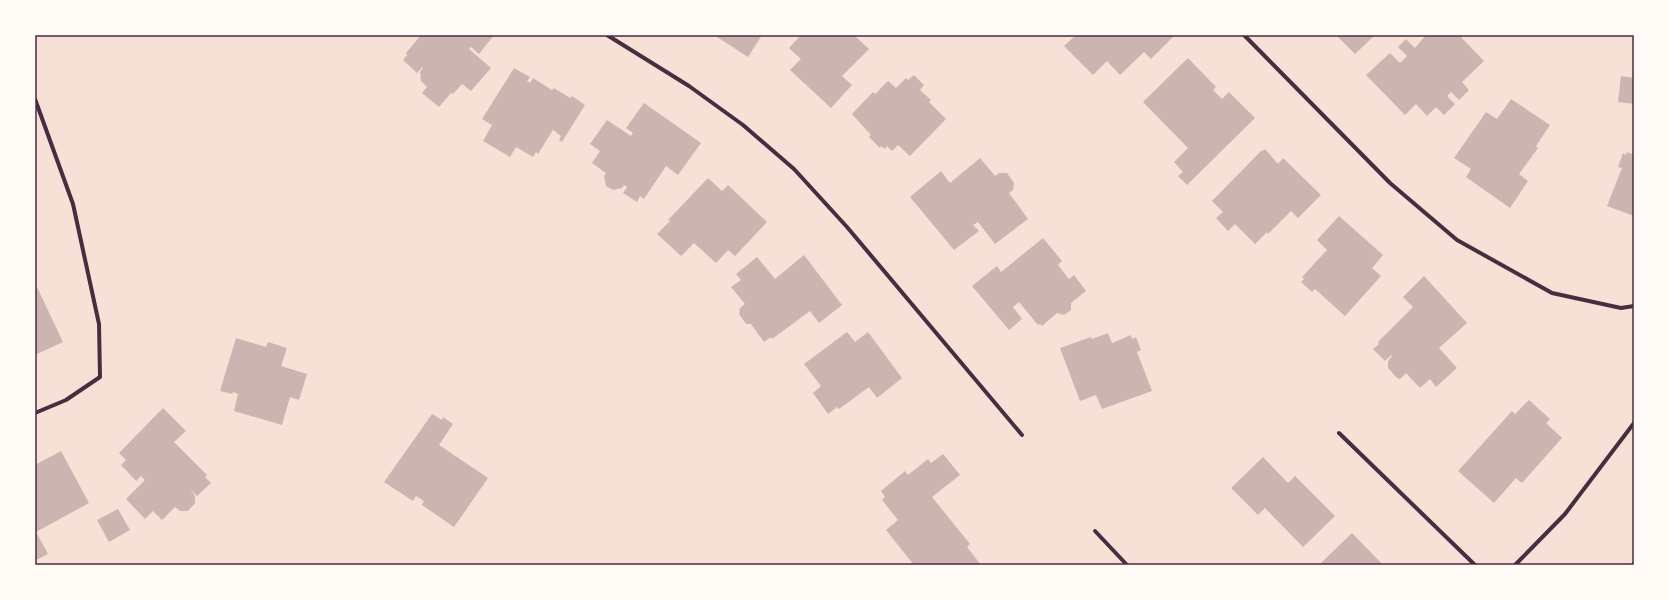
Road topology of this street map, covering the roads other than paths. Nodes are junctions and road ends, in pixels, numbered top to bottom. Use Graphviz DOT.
graph roads {
  1 [pos="607,35"];
  2 [pos="1244,35"];
  3 [pos="35,99"];
  4 [pos="1634,306"];
  5 [pos="35,413"];
  6 [pos="1634,424"];
  7 [pos="1339,433"];
  8 [pos="1022,435"];
  9 [pos="1095,531"];
  10 [pos="1634,562"];
  11 [pos="1127,565"];
  12 [pos="1475,565"];
  13 [pos="1515,565"];
  14 [pos="1632,565"];
  1 -- 8 [label="street"];
  2 -- 4 [label="street"];
  3 -- 5 [label="street"];
  6 -- 13 [label="street"];
  7 -- 12 [label="street"];
  9 -- 11 [label="street"];
  10 -- 14 [label="lane"];
}
